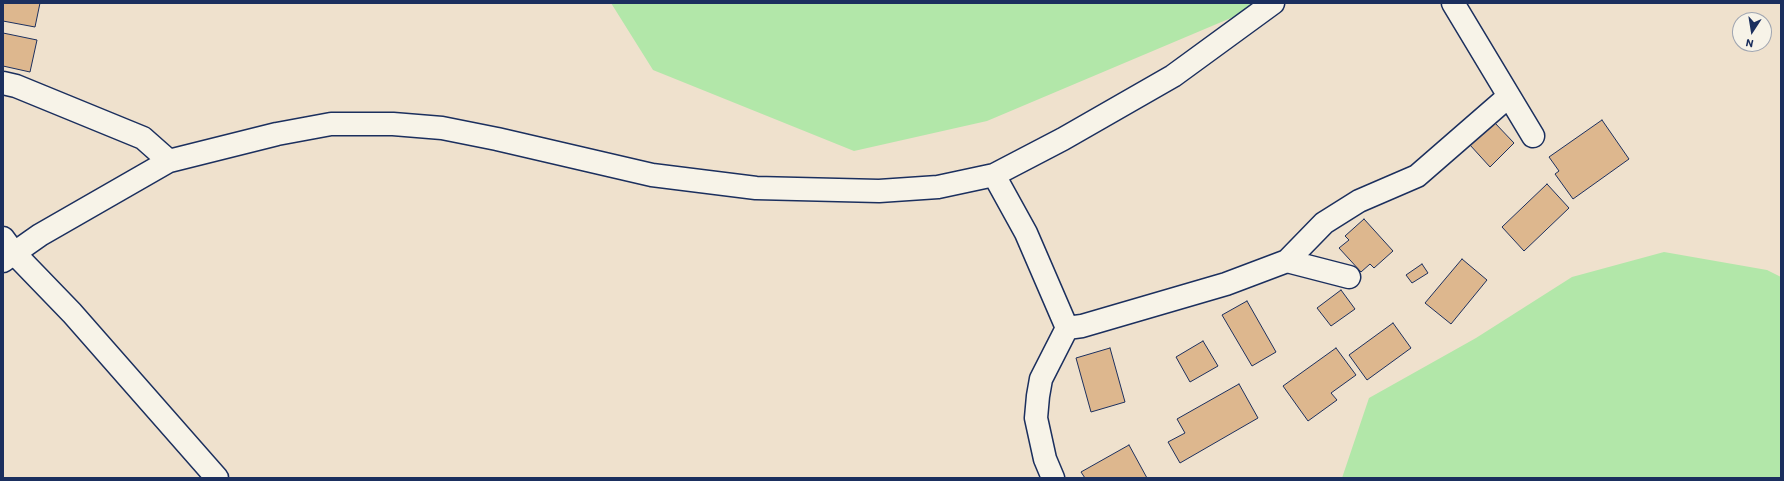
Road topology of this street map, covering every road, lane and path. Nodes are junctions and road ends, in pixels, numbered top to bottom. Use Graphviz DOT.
graph roads {
  1 [pos="1273,3"];
  2 [pos="1453,3"];
  3 [pos="3,83"];
  4 [pos="1509,96"];
  5 [pos="1533,136"];
  6 [pos="169,161"];
  7 [pos="994,175"];
  8 [pos="7,251"];
  9 [pos="1287,261"];
  10 [pos="1349,277"];
  11 [pos="1067,328"];
  12 [pos="217,478"];
  13 [pos="1053,478"];
  1 -- 7 [label="street"];
  2 -- 4 [label="street"];
  3 -- 6 [label="street"];
  4 -- 5 [label="street"];
  4 -- 9 [label="street"];
  6 -- 7 [label="street"];
  6 -- 8 [label="street"];
  7 -- 11 [label="street"];
  8 -- 12 [label="street"];
  9 -- 10 [label="street"];
  9 -- 11 [label="street"];
  11 -- 13 [label="street"];
}
